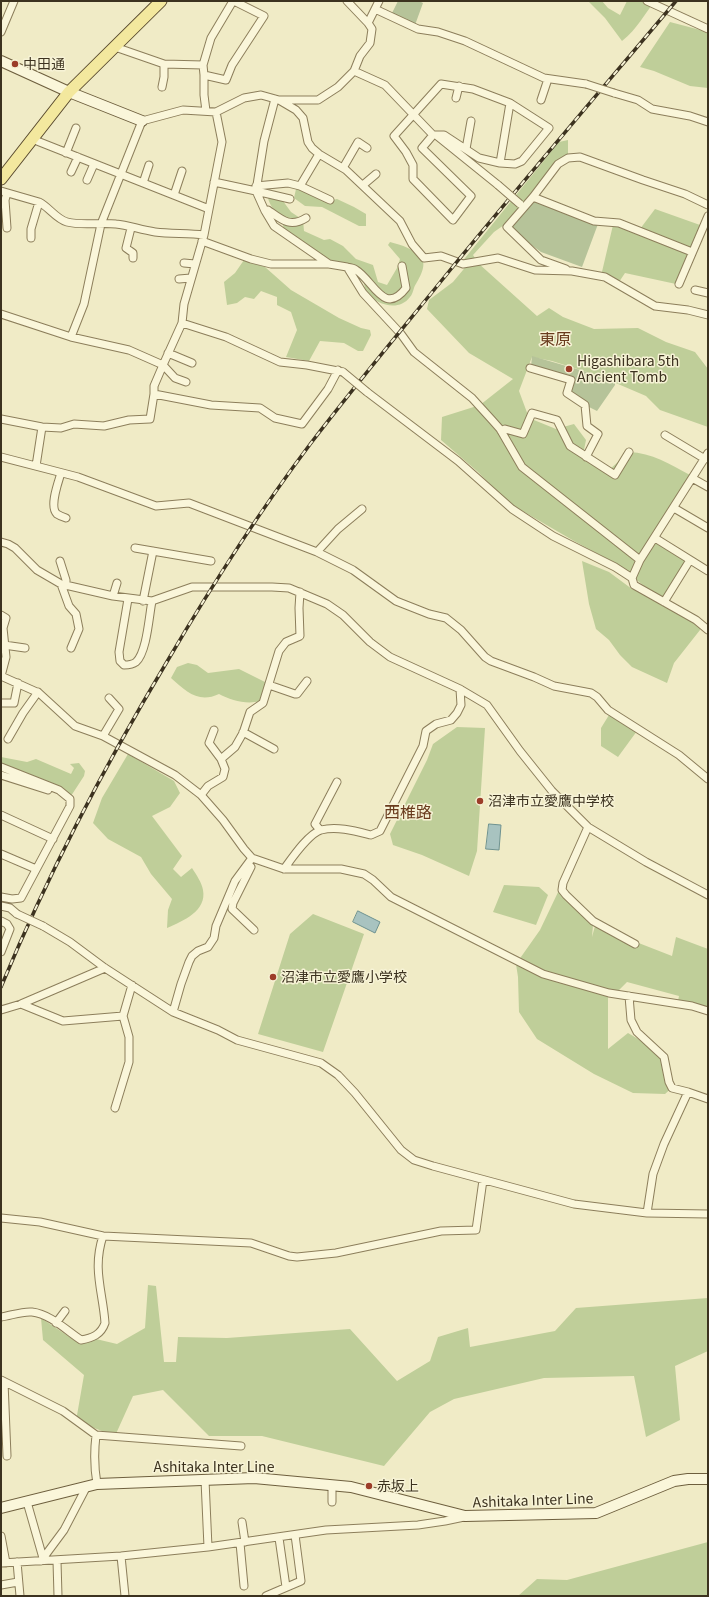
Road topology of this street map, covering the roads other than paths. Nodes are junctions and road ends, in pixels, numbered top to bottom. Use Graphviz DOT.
graph roads {
  1 [pos="14,1"];
  2 [pos="161,1"];
  3 [pos="233,1"];
  4 [pos="347,1"];
  5 [pos="379,1"];
  6 [pos="647,1"];
  7 [pos="376,9"];
  8 [pos="368,23"];
  9 [pos="708,29"];
  10 [pos="1,32"];
  11 [pos="115,48"];
  12 [pos="1,61"];
  13 [pos="164,64"];
  14 [pos="203,65"];
  15 [pos="354,71"];
  16 [pos="204,75"];
  17 [pos="548,79"];
  18 [pos="459,86"];
  19 [pos="162,87"];
  20 [pos="69,92"];
  21 [pos="456,98"];
  22 [pos="277,100"];
  23 [pos="541,100"];
  24 [pos="510,103"];
  25 [pos="206,111"];
  26 [pos="216,112"];
  27 [pos="413,115"];
  28 [pos="471,120"];
  29 [pos="142,121"];
  30 [pos="708,122"];
  31 [pos="76,128"];
  32 [pos="435,135"];
  33 [pos="32,139"];
  34 [pos="367,148"];
  35 [pos="466,150"];
  36 [pos="66,153"];
  37 [pos="319,154"];
  38 [pos="78,157"];
  39 [pos="500,163"];
  40 [pos="94,164"];
  41 [pos="149,165"];
  42 [pos="343,168"];
  43 [pos="182,171"];
  44 [pos="71,172"];
  45 [pos="121,174"];
  46 [pos="376,174"];
  47 [pos="1,179"];
  48 [pos="88,180"];
  49 [pos="214,182"];
  50 [pos="143,183"];
  51 [pos="363,185"];
  52 [pos="300,186"];
  53 [pos="256,188"];
  54 [pos="4,192"];
  55 [pos="174,195"];
  56 [pos="533,197"];
  57 [pos="290,199"];
  58 [pos="330,200"];
  59 [pos="39,202"];
  60 [pos="708,205"];
  61 [pos="522,206"];
  62 [pos="209,209"];
  63 [pos="265,211"];
  64 [pos="708,216"];
  65 [pos="306,218"];
  66 [pos="101,224"];
  67 [pos="7,228"];
  68 [pos="131,228"];
  69 [pos="31,238"];
  70 [pos="203,238"];
  71 [pos="692,252"];
  72 [pos="133,258"];
  73 [pos="184,263"];
  74 [pos="195,264"];
  75 [pos="329,264"];
  76 [pos="402,266"];
  77 [pos="347,267"];
  78 [pos="572,271"];
  79 [pos="191,278"];
  80 [pos="179,279"];
  81 [pos="679,284"];
  82 [pos="695,290"];
  83 [pos="708,293"];
  84 [pos="1,314"];
  85 [pos="708,315"];
  86 [pos="182,323"];
  87 [pos="72,336"];
  88 [pos="168,353"];
  89 [pos="192,363"];
  90 [pos="163,365"];
  91 [pos="530,368"];
  92 [pos="340,371"];
  93 [pos="186,382"];
  94 [pos="154,394"];
  95 [pos="1,419"];
  96 [pos="42,427"];
  97 [pos="501,431"];
  98 [pos="665,435"];
  99 [pos="629,452"];
  100 [pos="706,456"];
  101 [pos="1,457"];
  102 [pos="586,457"];
  103 [pos="36,466"];
  104 [pos="61,473"];
  105 [pos="692,478"];
  106 [pos="708,488"];
  107 [pos="674,508"];
  108 [pos="362,509"];
  109 [pos="66,518"];
  110 [pos="708,528"];
  111 [pos="655,538"];
  112 [pos="1,542"];
  113 [pos="135,548"];
  114 [pos="153,551"];
  115 [pos="317,552"];
  116 [pos="640,560"];
  117 [pos="690,560"];
  118 [pos="60,561"];
  119 [pos="211,561"];
  120 [pos="708,571"];
  121 [pos="632,578"];
  122 [pos="117,582"];
  123 [pos="64,585"];
  124 [pos="300,592"];
  125 [pos="114,596"];
  126 [pos="128,599"];
  127 [pos="143,601"];
  128 [pos="152,601"];
  129 [pos="664,602"];
  130 [pos="1,616"];
  131 [pos="708,630"];
  132 [pos="4,645"];
  133 [pos="25,648"];
  134 [pos="72,648"];
  135 [pos="307,681"];
  136 [pos="18,683"];
  137 [pos="269,685"];
  138 [pos="460,689"];
  139 [pos="38,692"];
  140 [pos="108,698"];
  141 [pos="1,703"];
  142 [pos="214,730"];
  143 [pos="243,732"];
  144 [pos="103,736"];
  145 [pos="8,739"];
  146 [pos="274,749"];
  147 [pos="221,759"];
  148 [pos="1,767"];
  149 [pos="1,775"];
  150 [pos="708,779"];
  151 [pos="336,782"];
  152 [pos="201,795"];
  153 [pos="70,799"];
  154 [pos="1,815"];
  155 [pos="588,827"];
  156 [pos="320,830"];
  157 [pos="53,839"];
  158 [pos="1,854"];
  159 [pos="250,861"];
  160 [pos="284,868"];
  161 [pos="36,869"];
  162 [pos="708,895"];
  163 [pos="1,897"];
  164 [pos="1,906"];
  165 [pos="1,921"];
  166 [pos="254,930"];
  167 [pos="635,944"];
  168 [pos="1,952"];
  169 [pos="105,968"];
  170 [pos="132,985"];
  171 [pos="629,996"];
  172 [pos="21,1004"];
  173 [pos="1,1011"];
  174 [pos="708,1011"];
  175 [pos="174,1012"];
  176 [pos="123,1016"];
  177 [pos="688,1092"];
  178 [pos="708,1099"];
  179 [pos="115,1108"];
  180 [pos="484,1180"];
  181 [pos="647,1213"];
  182 [pos="708,1214"];
  183 [pos="1,1218"];
  184 [pos="102,1236"];
  185 [pos="65,1311"];
  186 [pos="1,1318"];
  187 [pos="56,1322"];
  188 [pos="2,1381"];
  189 [pos="96,1435"];
  190 [pos="241,1446"];
  191 [pos="7,1456"];
  192 [pos="708,1479"];
  193 [pos="205,1480"];
  194 [pos="92,1485"];
  195 [pos="332,1485"];
  196 [pos="27,1502"];
  197 [pos="332,1502"];
  198 [pos="1,1508"];
  199 [pos="465,1516"];
  200 [pos="242,1522"];
  201 [pos="295,1535"];
  202 [pos="1,1536"];
  203 [pos="279,1538"];
  204 [pos="243,1543"];
  205 [pos="208,1547"];
  206 [pos="122,1556"];
  207 [pos="42,1559"];
  208 [pos="57,1561"];
  209 [pos="17,1562"];
  210 [pos="3,1563"];
  211 [pos="18,1582"];
  212 [pos="1,1585"];
  213 [pos="244,1586"];
  214 [pos="286,1587"];
  215 [pos="20,1596"];
  216 [pos="58,1596"];
  217 [pos="124,1596"];
  218 [pos="266,1596"];
  1 -- 10 [label="street"];
  2 -- 11 [label="main road"];
  3 -- 14 [label="street"];
  3 -- 16 [label="street"];
  4 -- 8 [label="street"];
  5 -- 7 [label="street"];
  6 -- 9 [label="street"];
  7 -- 8 [label="street"];
  7 -- 17 [label="street"];
  8 -- 15 [label="street"];
  11 -- 13 [label="street"];
  11 -- 20 [label="main road"];
  12 -- 20 [label="main road"];
  13 -- 14 [label="street"];
  13 -- 19 [label="street"];
  14 -- 16 [label="street"];
  15 -- 22 [label="street"];
  15 -- 27 [label="street"];
  16 -- 25 [label="street"];
  17 -- 23 [label="street"];
  17 -- 30 [label="street, bridge"];
  18 -- 21 [label="street"];
  18 -- 24 [label="street"];
  18 -- 27 [label="street"];
  20 -- 29 [label="main road"];
  20 -- 33 [label="main road"];
  22 -- 26 [label="street"];
  22 -- 37 [label="street"];
  22 -- 53 [label="street"];
  24 -- 39 [label="street"];
  24 -- 39 [label="street"];
  25 -- 26 [label="street"];
  25 -- 29 [label="street"];
  26 -- 49 [label="street"];
  27 -- 32 [label="street"];
  27 -- 32 [label="street"];
  28 -- 35 [label="street"];
  29 -- 45 [label="street"];
  31 -- 36 [label="street"];
  32 -- 35 [label="street"];
  32 -- 61 [label="street, bridge"];
  33 -- 36 [label="street"];
  33 -- 47 [label="main road"];
  34 -- 42 [label="street"];
  35 -- 39 [label="street"];
  36 -- 38 [label="street"];
  37 -- 42 [label="street"];
  37 -- 52 [label="street"];
  38 -- 40 [label="street"];
  38 -- 44 [label="street"];
  40 -- 45 [label="street"];
  40 -- 48 [label="street"];
  41 -- 50 [label="street"];
  42 -- 51 [label="street"];
  43 -- 55 [label="street"];
  45 -- 50 [label="street"];
  45 -- 66 [label="street"];
  46 -- 51 [label="street"];
  49 -- 53 [label="street"];
  49 -- 62 [label="street"];
  50 -- 55 [label="street"];
  51 -- 78 [label="street"];
  52 -- 53 [label="street"];
  52 -- 58 [label="street"];
  53 -- 57 [label="street"];
  53 -- 63 [label="street"];
  54 -- 59 [label="street"];
  54 -- 67 [label="street"];
  55 -- 62 [label="street"];
  56 -- 60 [label="street"];
  56 -- 61 [label="street"];
  56 -- 71 [label="street"];
  59 -- 66 [label="street"];
  59 -- 69 [label="street"];
  61 -- 78 [label="street"];
  62 -- 70 [label="street"];
  63 -- 65 [label="street"];
  63 -- 75 [label="street"];
  64 -- 71 [label="street"];
  66 -- 68 [label="street"];
  66 -- 87 [label="street"];
  68 -- 70 [label="street"];
  68 -- 72 [label="street"];
  70 -- 74 [label="street"];
  70 -- 75 [label="street"];
  71 -- 81 [label="street"];
  73 -- 74 [label="street"];
  74 -- 79 [label="street"];
  75 -- 77 [label="street"];
  76 -- 77 [label="street"];
  77 -- 97 [label="street"];
  78 -- 85 [label="street"];
  79 -- 80 [label="street"];
  79 -- 86 [label="street"];
  82 -- 83 [label="street"];
  84 -- 87 [label="street"];
  86 -- 88 [label="street"];
  86 -- 92 [label="street"];
  87 -- 90 [label="street"];
  88 -- 89 [label="street"];
  88 -- 90 [label="street"];
  90 -- 93 [label="street"];
  90 -- 94 [label="street"];
  91 -- 102 [label="street"];
  92 -- 94 [label="street"];
  92 -- 121 [label="street, bridge"];
  94 -- 96 [label="street"];
  95 -- 96 [label="street"];
  96 -- 103 [label="street"];
  97 -- 102 [label="street"];
  97 -- 116 [label="street"];
  98 -- 100 [label="street"];
  99 -- 102 [label="street"];
  100 -- 105 [label="street"];
  101 -- 103 [label="street"];
  103 -- 104 [label="street"];
  104 -- 109 [label="street"];
  104 -- 115 [label="street"];
  105 -- 106 [label="street"];
  105 -- 107 [label="street"];
  107 -- 110 [label="street"];
  107 -- 111 [label="street"];
  108 -- 115 [label="street"];
  111 -- 116 [label="street"];
  111 -- 117 [label="street"];
  112 -- 123 [label="street"];
  113 -- 114 [label="street"];
  114 -- 119 [label="street"];
  114 -- 127 [label="street"];
  115 -- 150 [label="street"];
  116 -- 121 [label="street"];
  117 -- 120 [label="street"];
  117 -- 129 [label="street"];
  118 -- 123 [label="street"];
  121 -- 129 [label="street"];
  122 -- 125 [label="street"];
  123 -- 125 [label="street"];
  123 -- 134 [label="street"];
  124 -- 128 [label="street"];
  124 -- 137 [label="street"];
  124 -- 138 [label="street"];
  125 -- 126 [label="street"];
  126 -- 127 [label="street"];
  126 -- 128 [label="street"];
  127 -- 128 [label="street"];
  129 -- 131 [label="street"];
  130 -- 132 [label="street"];
  132 -- 133 [label="street"];
  132 -- 136 [label="street"];
  135 -- 137 [label="street"];
  136 -- 139 [label="street"];
  136 -- 141 [label="street"];
  137 -- 143 [label="street"];
  138 -- 155 [label="street"];
  138 -- 156 [label="street"];
  139 -- 144 [label="street"];
  139 -- 145 [label="street"];
  140 -- 144 [label="street"];
  142 -- 147 [label="street"];
  143 -- 146 [label="street"];
  143 -- 147 [label="street"];
  144 -- 152 [label="street"];
  147 -- 152 [label="street"];
  148 -- 153 [label="street"];
  149 -- 153 [label="street"];
  151 -- 156 [label="street"];
  152 -- 159 [label="street"];
  153 -- 157 [label="street"];
  154 -- 157 [label="street"];
  155 -- 162 [label="street"];
  155 -- 167 [label="street"];
  156 -- 160 [label="street"];
  157 -- 161 [label="street"];
  158 -- 161 [label="street"];
  159 -- 160 [label="street"];
  159 -- 166 [label="street"];
  159 -- 175 [label="street"];
  160 -- 171 [label="street"];
  161 -- 163 [label="street"];
  164 -- 169 [label="street, bridge"];
  165 -- 168 [label="street"];
  169 -- 170 [label="street"];
  169 -- 172 [label="street"];
  170 -- 175 [label="street"];
  170 -- 176 [label="street"];
  171 -- 174 [label="street"];
  171 -- 177 [label="street"];
  172 -- 173 [label="street"];
  172 -- 176 [label="street"];
  175 -- 180 [label="street"];
  176 -- 179 [label="street"];
  177 -- 178 [label="street"];
  177 -- 181 [label="street"];
  180 -- 181 [label="street"];
  180 -- 184 [label="street"];
  181 -- 182 [label="street"];
  183 -- 184 [label="street"];
  184 -- 187 [label="street"];
  185 -- 187 [label="street"];
  186 -- 187 [label="street"];
  188 -- 189 [label="street"];
  188 -- 191 [label="street"];
  189 -- 190 [label="street"];
  189 -- 194 [label="street"];
  192 -- 199 [label="main road, Ashitaka Inter Line"];
  193 -- 194 [label="main road, Ashitaka Inter Line"];
  193 -- 195 [label="main road, Ashitaka Inter Line"];
  193 -- 205 [label="street"];
  194 -- 196 [label="main road, Ashitaka Inter Line"];
  194 -- 207 [label="street"];
  195 -- 197 [label="street"];
  195 -- 199 [label="main road, Ashitaka Inter Line"];
  196 -- 198 [label="main road, Ashitaka Inter Line"];
  196 -- 207 [label="street"];
  199 -- 201 [label="street"];
  200 -- 204 [label="street"];
  201 -- 203 [label="street"];
  201 -- 214 [label="street"];
  202 -- 210 [label="street"];
  203 -- 204 [label="street"];
  203 -- 214 [label="street"];
  204 -- 205 [label="street"];
  204 -- 213 [label="street"];
  205 -- 206 [label="street"];
  206 -- 208 [label="street"];
  206 -- 217 [label="street"];
  207 -- 208 [label="street"];
  207 -- 209 [label="street"];
  208 -- 216 [label="street"];
  209 -- 210 [label="street"];
  209 -- 211 [label="street"];
  211 -- 212 [label="street"];
  211 -- 215 [label="street"];
  214 -- 218 [label="street"];
}
